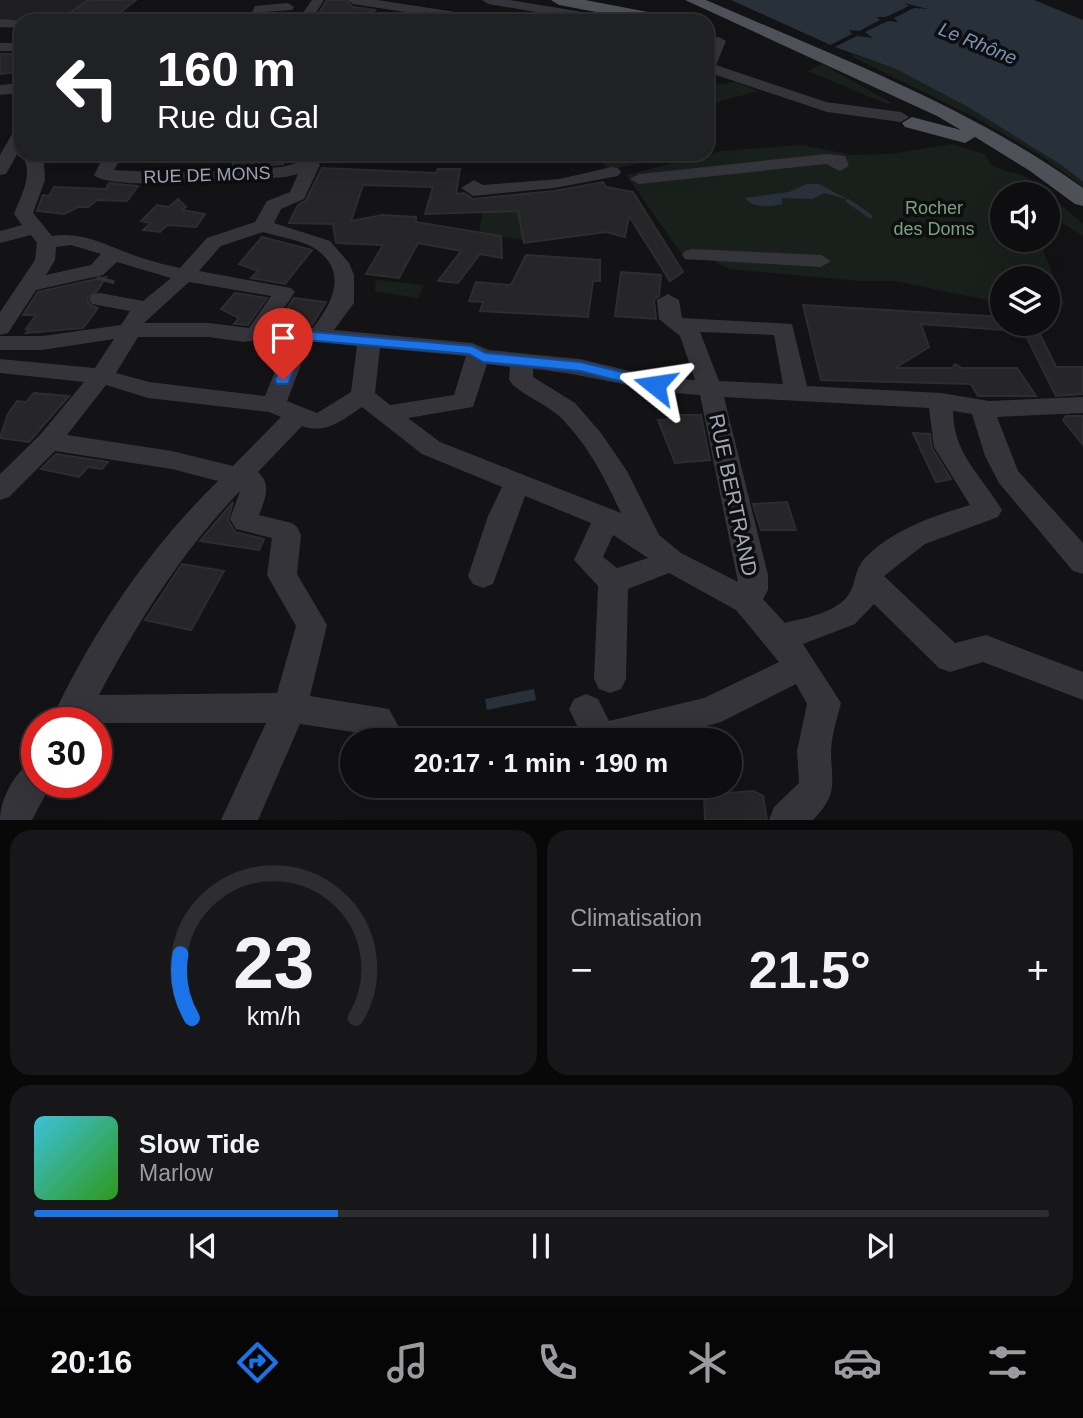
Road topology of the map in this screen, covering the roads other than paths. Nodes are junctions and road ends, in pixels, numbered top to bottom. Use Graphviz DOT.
graph roads {
  1 [pos="353,0"];
  2 [pos="464,0"];
  3 [pos="488,0"];
  4 [pos="694,0"];
  5 [pos="391,3"];
  6 [pos="555,5"];
  7 [pos="288,7"];
  8 [pos="711,9"];
  9 [pos="258,14"];
  10 [pos="376,14"];
  11 [pos="430,14"];
  12 [pos="445,14"];
  13 [pos="579,14"];
  14 [pos="619,14"];
  15 [pos="712,14"];
  16 [pos="717,37"];
  17 [pos="823,58"];
  18 [pos="714,70"];
  19 [pos="852,73"];
  20 [pos="936,111"];
  21 [pos="906,120"];
  22 [pos="3,125"];
  23 [pos="984,136"];
  24 [pos="14,148"];
  25 [pos="23,161"];
  26 [pos="111,161"];
  27 [pos="299,161"];
  28 [pos="315,164"];
  29 [pos="840,166"];
  30 [pos="612,172"];
  31 [pos="639,179"];
  32 [pos="474,185"];
  33 [pos="1083,199"];
  34 [pos="1083,213"];
  35 [pos="0,215"];
  36 [pos="262,226"];
  37 [pos="35,228"];
  38 [pos="0,237"];
  39 [pos="113,254"];
  40 [pos="692,255"];
  41 [pos="821,261"];
  42 [pos="183,275"];
  43 [pos="101,284"];
  44 [pos="27,285"];
  45 [pos="668,300"];
  46 [pos="149,306"];
  47 [pos="691,324"];
  48 [pos="0,328"];
  49 [pos="132,330"];
  50 [pos="257,332"];
  51 [pos="309,336"];
  52 [pos="369,342"];
  53 [pos="0,343"];
  54 [pos="478,355"];
  55 [pos="522,361"];
  56 [pos="0,366"];
  57 [pos="101,376"];
  58 [pos="710,388"];
  59 [pos="796,393"];
  60 [pos="363,396"];
  61 [pos="941,401"];
  62 [pos="273,405"];
  63 [pos="1083,405"];
  64 [pos="982,408"];
  65 [pos="383,414"];
  66 [pos="297,416"];
  67 [pos="49,441"];
  68 [pos="518,482"];
  69 [pos="230,483"];
  70 [pos="0,490"];
  71 [pos="608,519"];
  72 [pos="648,542"];
  73 [pos="671,561"];
  74 [pos="1083,563"];
  75 [pos="484,576"];
  76 [pos="867,578"];
  77 [pos="613,582"];
  78 [pos="747,601"];
  79 [pos="780,637"];
  80 [pos="802,666"];
  81 [pos="610,679"];
  82 [pos="1083,686"];
  83 [pos="76,707"];
  84 [pos="290,708"];
  85 [pos="586,709"];
  86 [pos="112,715"];
  87 [pos="382,728"];
  88 [pos="24,798"];
  89 [pos="12,820"];
  90 [pos="239,820"];
  91 [pos="787,820"];
  1 -- 5 [label="street"];
  2 -- 12 [label="street"];
  3 -- 6 [label="street"];
  4 -- 8 [label="main road"];
  5 -- 10 [label="street"];
  5 -- 11 [label="street"];
  6 -- 13 [label="street"];
  6 -- 14 [label="main road"];
  7 -- 9 [label="street"];
  8 -- 15 [label="main road"];
  8 -- 17 [label="main road"];
  16 -- 17 [label="main road"];
  17 -- 19 [label="main road"];
  17 -- 20 [label="main road"];
  18 -- 21 [label="street"];
  19 -- 20 [label="main road"];
  19 -- 21 [label="main road"];
  20 -- 21 [label="main road"];
  20 -- 23 [label="main road"];
  21 -- 23 [label="main road"];
  22 -- 24 [label="street"];
  23 -- 33 [label="main road"];
  23 -- 34 [label="main road"];
  25 -- 37 [label="street"];
  26 -- 28 [label="street, RUE DE MONS"];
  27 -- 28 [label="street"];
  28 -- 36 [label="street"];
  29 -- 31 [label="street"];
  30 -- 32 [label="street"];
  35 -- 37 [label="street"];
  36 -- 42 [label="street"];
  36 -- 51 [label="street"];
  37 -- 38 [label="street"];
  37 -- 39 [label="street"];
  37 -- 44 [label="street"];
  39 -- 42 [label="street"];
  39 -- 43 [label="street"];
  40 -- 41 [label="street"];
  42 -- 46 [label="street"];
  42 -- 50 [label="street"];
  43 -- 44 [label="street"];
  43 -- 46 [label="street"];
  44 -- 48 [label="street"];
  45 -- 47 [label="street, RUE BERTRAND"];
  46 -- 49 [label="street"];
  47 -- 58 [label="street, RUE BERTRAND"];
  47 -- 59 [label="street"];
  49 -- 50 [label="street"];
  49 -- 53 [label="street"];
  49 -- 57 [label="street"];
  50 -- 51 [label="street"];
  51 -- 52 [label="street"];
  51 -- 62 [label="street"];
  52 -- 54 [label="street"];
  52 -- 60 [label="street"];
  54 -- 55 [label="street"];
  54 -- 65 [label="street"];
  55 -- 58 [label="street"];
  55 -- 72 [label="street"];
  56 -- 57 [label="street"];
  57 -- 62 [label="street"];
  57 -- 67 [label="street"];
  58 -- 59 [label="street"];
  58 -- 78 [label="street, RUE BERTRAND"];
  59 -- 61 [label="street"];
  60 -- 65 [label="street"];
  60 -- 66 [label="street"];
  61 -- 64 [label="street"];
  61 -- 76 [label="street"];
  62 -- 66 [label="street"];
  63 -- 64 [label="street"];
  64 -- 74 [label="street"];
  65 -- 68 [label="street"];
  66 -- 69 [label="street"];
  67 -- 69 [label="street"];
  67 -- 70 [label="street"];
  68 -- 71 [label="street"];
  68 -- 75 [label="street"];
  69 -- 83 [label="street"];
  69 -- 84 [label="street"];
  71 -- 72 [label="street"];
  71 -- 77 [label="street"];
  72 -- 73 [label="street"];
  73 -- 77 [label="street"];
  73 -- 78 [label="street"];
  76 -- 79 [label="street"];
  76 -- 82 [label="street"];
  77 -- 81 [label="street"];
  78 -- 79 [label="street"];
  79 -- 80 [label="street"];
  80 -- 85 [label="street"];
  80 -- 91 [label="street"];
  84 -- 86 [label="street"];
  84 -- 87 [label="street"];
  84 -- 90 [label="street"];
  88 -- 89 [label="street"];
}
